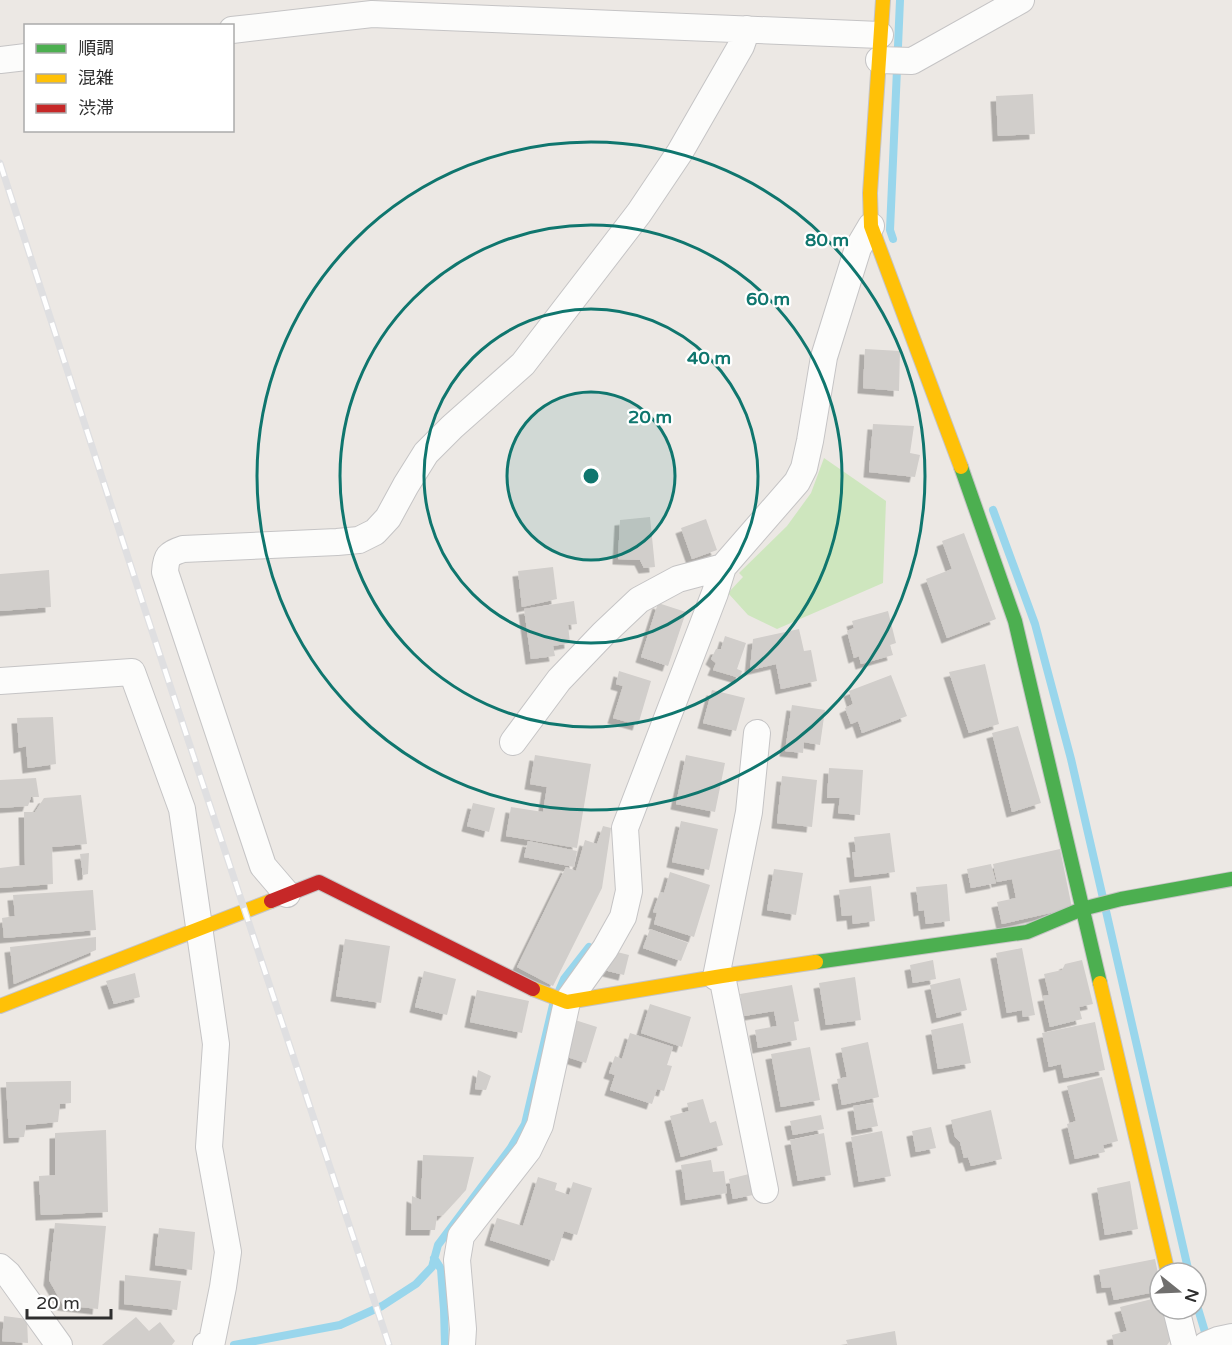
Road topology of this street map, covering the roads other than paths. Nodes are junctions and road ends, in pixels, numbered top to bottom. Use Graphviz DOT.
graph roads {
  1 [pos="882,0"];
  2 [pos="1021,0"];
  3 [pos="747,28"];
  4 [pos="234,30"];
  5 [pos="880,35"];
  6 [pos="24,57"];
  7 [pos="0,60"];
  8 [pos="893,61"];
  9 [pos="871,226"];
  10 [pos="723,567"];
  11 [pos="0,681"];
  12 [pos="757,733"];
  13 [pos="513,742"];
  14 [pos="1232,879"];
  15 [pos="287,894"];
  16 [pos="1087,908"];
  17 [pos="200,928"];
  18 [pos="719,976"];
  19 [pos="560,999"];
  20 [pos="0,1006"];
  21 [pos="765,1190"];
  22 [pos="1165,1261"];
  23 [pos="0,1267"];
  24 [pos="1179,1321"];
  25 [pos="59,1345"];
  26 [pos="206,1345"];
  27 [pos="462,1345"];
  28 [pos="1185,1345"];
  1 -- 5 [label="street"];
  2 -- 8 [label="street"];
  3 -- 4 [label="street"];
  3 -- 5 [label="street"];
  3 -- 15 [label="street"];
  5 -- 8 [label="street"];
  6 -- 7 [label="street"];
  8 -- 9 [label="street"];
  9 -- 10 [label="street"];
  9 -- 16 [label="street"];
  10 -- 13 [label="street"];
  10 -- 19 [label="street"];
  11 -- 17 [label="street"];
  12 -- 18 [label="street"];
  14 -- 16 [label="street"];
  15 -- 17 [label="street"];
  15 -- 19 [label="street"];
  16 -- 18 [label="street"];
  16 -- 22 [label="street"];
  17 -- 20 [label="street"];
  17 -- 26 [label="street"];
  18 -- 19 [label="street"];
  18 -- 21 [label="street"];
  19 -- 27 [label="street"];
  23 -- 25 [label="street"];
  24 -- 28 [label="street"];
}
